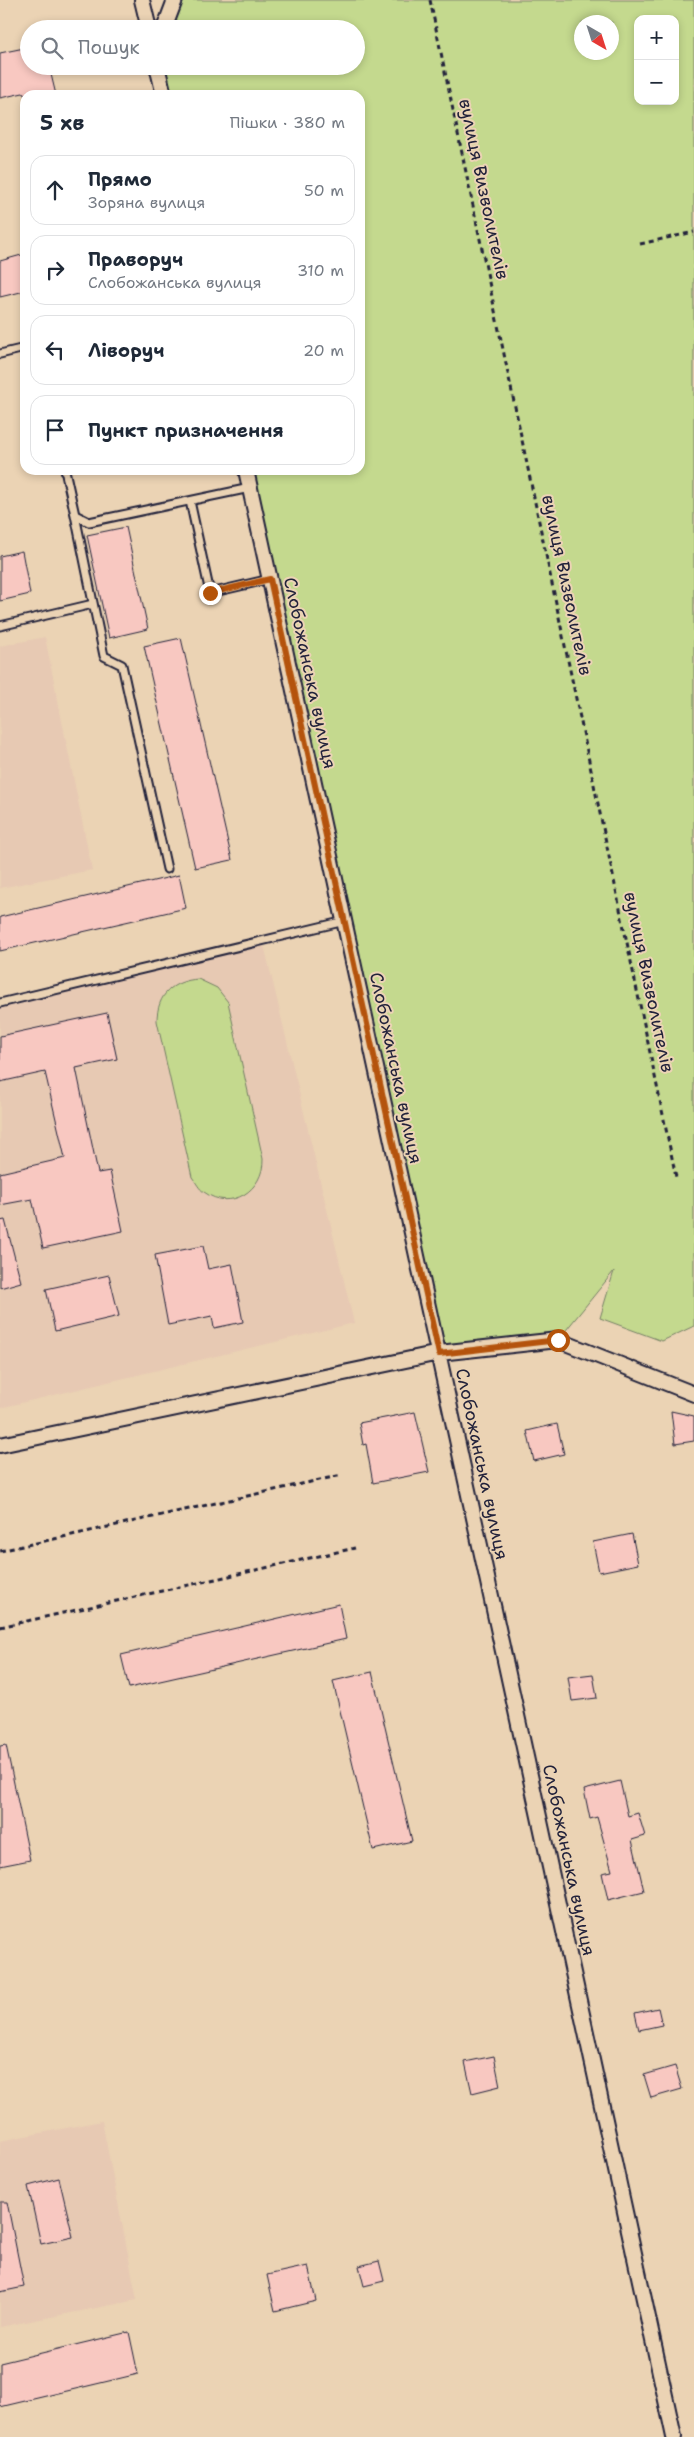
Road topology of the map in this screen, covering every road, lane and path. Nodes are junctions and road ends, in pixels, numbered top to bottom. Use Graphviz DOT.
graph roads {
  1 [pos="142,0"];
  2 [pos="175,0"];
  3 [pos="430,0"];
  4 [pos="147,20"];
  5 [pos="167,20"];
  6 [pos="159,75"];
  7 [pos="163,90"];
  8 [pos="694,232"];
  9 [pos="640,244"];
  10 [pos="20,349"];
  11 [pos="0,354"];
  12 [pos="66,475"];
  13 [pos="247,475"];
  14 [pos="250,488"];
  15 [pos="190,500"];
  16 [pos="75,515"];
  17 [pos="270,579"];
  18 [pos="93,604"];
  19 [pos="0,626"];
  20 [pos="167,869"];
  21 [pos="344,921"];
  22 [pos="0,1003"];
  23 [pos="676,1176"];
  24 [pos="439,1354"];
  25 [pos="694,1394"];
  26 [pos="0,1445"];
  27 [pos="342,1475"];
  28 [pos="355,1548"];
  29 [pos="0,1551"];
  30 [pos="0,1627"];
  31 [pos="674,2437"];
  1 -- 4 [label="street"];
  2 -- 5 [label="street"];
  3 -- 23 [label="path, вулиця Визволителів"];
  6 -- 7 [label="street"];
  8 -- 9 [label="path"];
  10 -- 11 [label="lane"];
  12 -- 16 [label="lane"];
  13 -- 14 [label="street, Слобожанська вулиця"];
  14 -- 15 [label="lane"];
  14 -- 17 [label="street, Слобожанська вулиця"];
  15 -- 16 [label="lane"];
  15 -- 17 [label="lane"];
  16 -- 18 [label="lane"];
  17 -- 21 [label="street, Слобожанська вулиця"];
  18 -- 19 [label="lane"];
  18 -- 20 [label="lane"];
  21 -- 22 [label="lane"];
  21 -- 24 [label="street, Слобожанська вулиця"];
  24 -- 25 [label="street"];
  24 -- 26 [label="street"];
  24 -- 31 [label="street, Слобожанська вулиця"];
  27 -- 29 [label="path"];
  28 -- 30 [label="path"];
}
